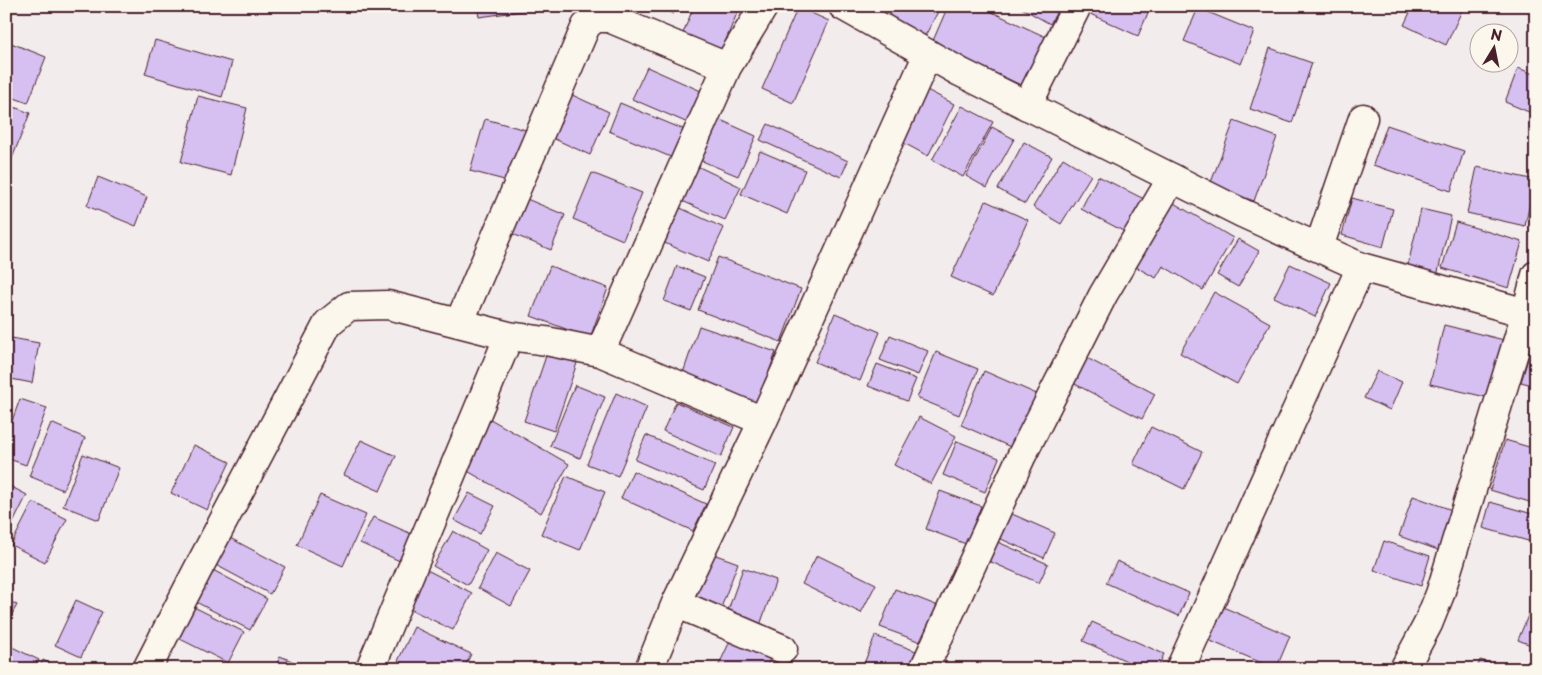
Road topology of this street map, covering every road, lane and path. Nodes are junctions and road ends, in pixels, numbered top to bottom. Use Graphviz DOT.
graph roads {
  1 [pos="764,6"];
  2 [pos="843,6"];
  3 [pos="1077,6"];
  4 [pos="928,54"];
  5 [pos="727,67"];
  6 [pos="1027,106"];
  7 [pos="1363,118"];
  8 [pos="1172,178"];
  9 [pos="1319,247"];
  10 [pos="1361,267"];
  11 [pos="1536,275"];
  12 [pos="1531,316"];
  13 [pos="459,323"];
  14 [pos="509,336"];
  15 [pos="600,352"];
  16 [pos="763,421"];
  17 [pos="676,603"];
  18 [pos="783,649"];
  19 [pos="148,669"];
  20 [pos="370,669"];
  21 [pos="649,669"];
  22 [pos="924,669"];
  23 [pos="1180,669"];
  24 [pos="1404,669"];
  1 -- 5 [label="street"];
  2 -- 4 [label="street"];
  3 -- 6 [label="street"];
  4 -- 6 [label="street"];
  4 -- 16 [label="street"];
  5 -- 13 [label="street"];
  5 -- 15 [label="street"];
  6 -- 8 [label="street"];
  7 -- 9 [label="street"];
  8 -- 9 [label="street"];
  8 -- 22 [label="street"];
  9 -- 10 [label="street"];
  10 -- 12 [label="street"];
  10 -- 23 [label="street"];
  11 -- 12 [label="street"];
  12 -- 24 [label="street"];
  13 -- 14 [label="street"];
  13 -- 19 [label="street"];
  14 -- 15 [label="street"];
  14 -- 20 [label="street"];
  15 -- 16 [label="street"];
  16 -- 17 [label="street"];
  17 -- 18 [label="street"];
  17 -- 21 [label="street"];
}
